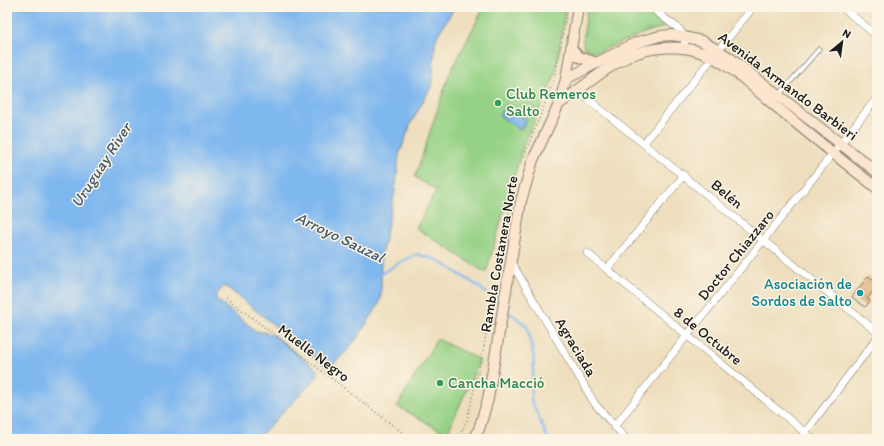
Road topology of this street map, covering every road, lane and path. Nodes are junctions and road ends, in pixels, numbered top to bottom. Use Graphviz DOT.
graph roads {
  1 [pos="578,7"];
  2 [pos="650,7"];
  3 [pos="753,7"];
  4 [pos="842,7"];
  5 [pos="877,36"];
  6 [pos="684,37"];
  7 [pos="571,48"];
  8 [pos="684,48"];
  9 [pos="819,49"];
  10 [pos="715,54"];
  11 [pos="570,59"];
  12 [pos="597,63"];
  13 [pos="579,71"];
  14 [pos="566,79"];
  15 [pos="578,91"];
  16 [pos="778,95"];
  17 [pos="877,98"];
  18 [pos="559,104"];
  19 [pos="644,143"];
  20 [pos="840,144"];
  21 [pos="833,154"];
  22 [pos="877,172"];
  23 [pos="684,175"];
  24 [pos="877,188"];
  25 [pos="763,241"];
  26 [pos="586,253"];
  27 [pos="511,262"];
  28 [pos="606,269"];
  29 [pos="494,285"];
  30 [pos="226,298"];
  31 [pos="877,332"];
  32 [pos="687,336"];
  33 [pos="877,338"];
  34 [pos="614,427"];
  35 [pos="805,432"];
  36 [pos="411,439"];
  37 [pos="458,439"];
  38 [pos="473,439"];
  39 [pos="626,439"];
  40 [pos="800,439"];
  41 [pos="813,439"];
  1 -- 7 [label="street, Rambla Costanera Norte"];
  2 -- 6 [label="street"];
  3 -- 10 [label="street"];
  4 -- 5 [label="street"];
  6 -- 8 [label="street"];
  6 -- 10 [label="street, Avenida Armando Barbieri"];
  6 -- 12 [label="street, Avenida Armando Barbieri"];
  7 -- 11 [label="street, Rambla Costanera Norte"];
  7 -- 12 [label="street"];
  8 -- 10 [label="street, Avenida Armando Barbieri"];
  8 -- 15 [label="street, Avenida Armando Barbieri"];
  9 -- 16 [label="lane"];
  10 -- 16 [label="street, Avenida Armando Barbieri"];
  10 -- 19 [label="street"];
  10 -- 21 [label="street, Avenida Armando Barbieri"];
  11 -- 13 [label="street"];
  11 -- 14 [label="street, Rambla Costanera Norte"];
  12 -- 13 [label="street, Avenida Armando Barbieri"];
  13 -- 14 [label="street, Avenida Armando Barbieri"];
  13 -- 15 [label="street"];
  14 -- 18 [label="street, Rambla Costanera Norte"];
  15 -- 18 [label="street, Avenida Armando Barbieri"];
  15 -- 19 [label="street, Belén"];
  16 -- 20 [label="street, Avenida Armando Barbieri"];
  17 -- 20 [label="street, Doctor Chiazzaro"];
  18 -- 27 [label="street, Rambla Costanera Norte"];
  19 -- 23 [label="street, Belén"];
  20 -- 21 [label="street, Doctor Chiazzaro"];
  20 -- 22 [label="street, Avenida Armando Barbieri"];
  21 -- 24 [label="street, Avenida Armando Barbieri"];
  21 -- 25 [label="street, Doctor Chiazzaro"];
  23 -- 25 [label="street, Belén"];
  23 -- 28 [label="street"];
  25 -- 31 [label="street, Belén"];
  25 -- 32 [label="street, Doctor Chiazzaro"];
  26 -- 28 [label="street, 8 de Octubre"];
  27 -- 34 [label="street, Agraciada"];
  27 -- 38 [label="street, Rambla Costanera Norte"];
  28 -- 32 [label="street, 8 de Octubre"];
  29 -- 37 [label="path"];
  30 -- 36 [label="path, Muelle Negro"];
  32 -- 34 [label="street, Doctor Chiazzaro"];
  32 -- 35 [label="street, 8 de Octubre"];
  33 -- 35 [label="street"];
  34 -- 39 [label="street, Agraciada"];
  35 -- 40 [label="street"];
  35 -- 41 [label="street, 8 de Octubre"];
}
